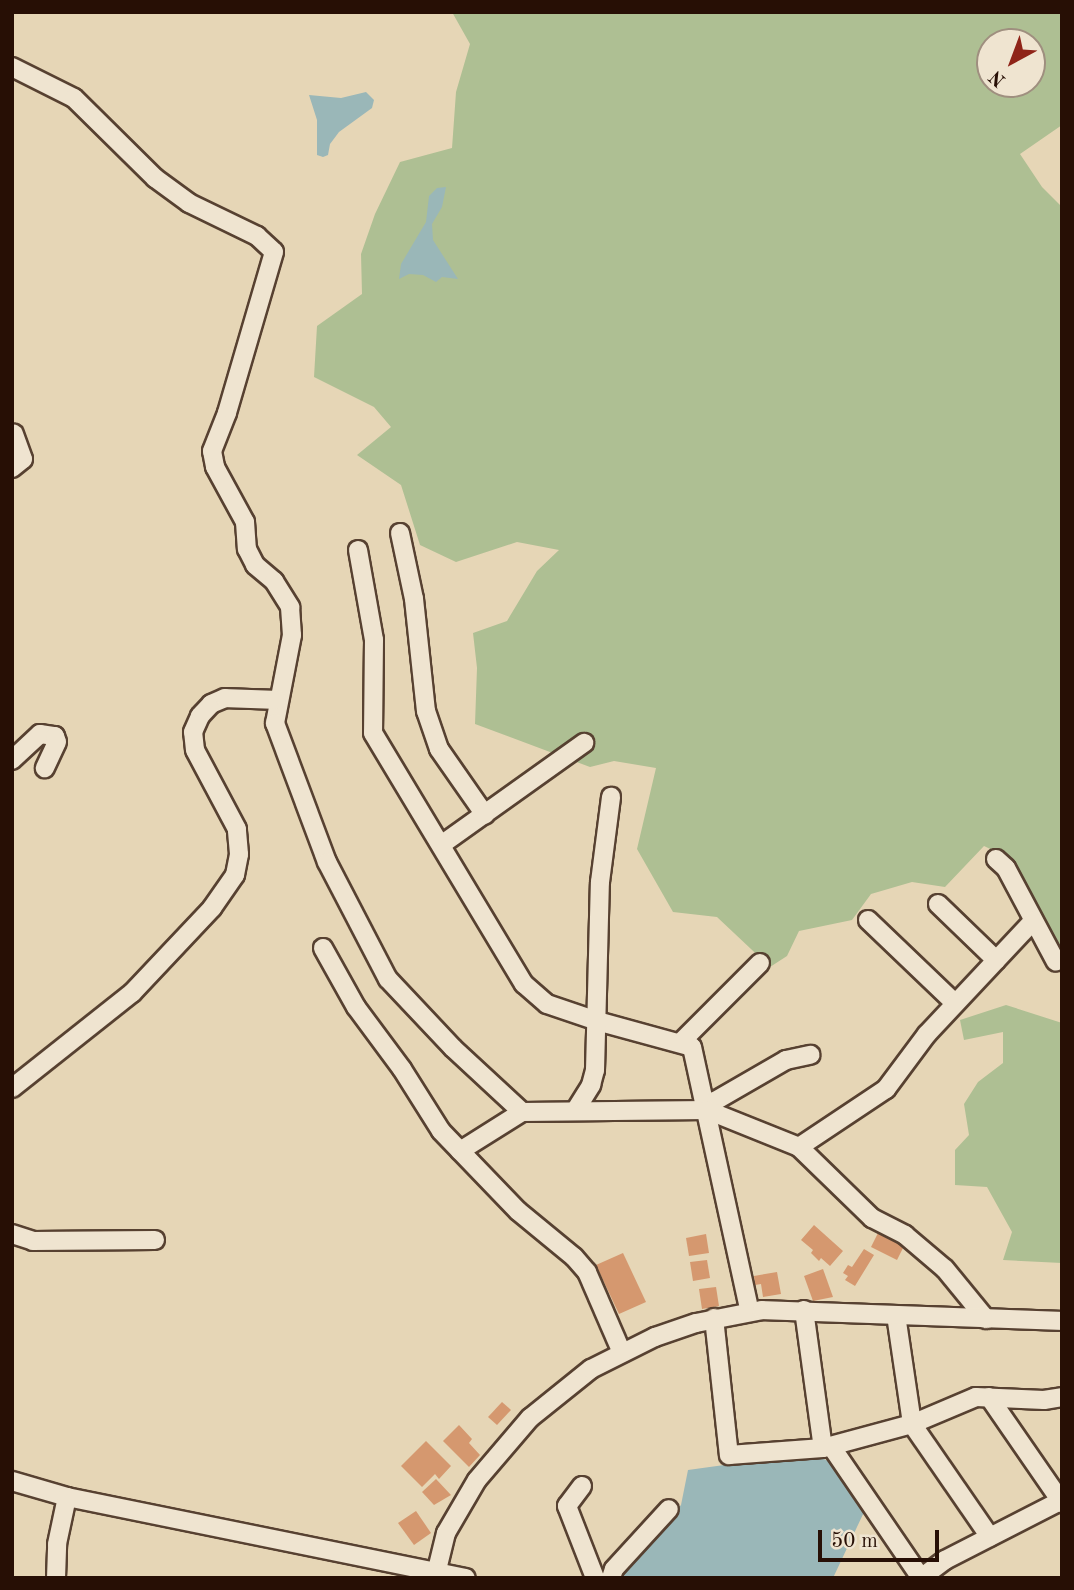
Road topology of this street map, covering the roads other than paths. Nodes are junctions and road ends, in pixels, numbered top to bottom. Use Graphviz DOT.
graph roads {
  1 [pos="12,67"];
  2 [pos="14,434"];
  3 [pos="12,468"];
  4 [pos="400,533"];
  5 [pos="358,550"];
  6 [pos="277,700"];
  7 [pos="584,743"];
  8 [pos="12,760"];
  9 [pos="45,768"];
  10 [pos="611,797"];
  11 [pos="485,815"];
  12 [pos="441,845"];
  13 [pos="996,859"];
  14 [pos="939,904"];
  15 [pos="868,920"];
  16 [pos="1033,921"];
  17 [pos="323,948"];
  18 [pos="996,960"];
  19 [pos="1056,962"];
  20 [pos="760,963"];
  21 [pos="955,1003"];
  22 [pos="597,1021"];
  23 [pos="680,1043"];
  24 [pos="810,1055"];
  25 [pos="12,1088"];
  26 [pos="707,1110"];
  27 [pos="575,1111"];
  28 [pos="522,1112"];
  29 [pos="799,1147"];
  30 [pos="460,1151"];
  31 [pos="12,1234"];
  32 [pos="155,1240"];
  33 [pos="804,1310"];
  34 [pos="750,1312"];
  35 [pos="896,1315"];
  36 [pos="715,1318"];
  37 [pos="986,1319"];
  38 [pos="1062,1321"];
  39 [pos="622,1353"];
  40 [pos="989,1397"];
  41 [pos="1062,1397"];
  42 [pos="912,1424"];
  43 [pos="827,1447"];
  44 [pos="12,1481"];
  45 [pos="582,1486"];
  46 [pos="67,1497"];
  47 [pos="1061,1501"];
  48 [pos="669,1510"];
  49 [pos="990,1537"];
  50 [pos="436,1575"];
  51 [pos="56,1578"];
  52 [pos="466,1578"];
  53 [pos="595,1578"];
  54 [pos="611,1578"];
  1 -- 6 [label="street"];
  2 -- 3 [label="street"];
  4 -- 11 [label="street"];
  5 -- 12 [label="street"];
  6 -- 25 [label="street"];
  6 -- 28 [label="street"];
  7 -- 11 [label="street"];
  8 -- 9 [label="street"];
  10 -- 22 [label="street"];
  11 -- 12 [label="street"];
  12 -- 22 [label="street"];
  13 -- 16 [label="street"];
  14 -- 18 [label="street"];
  15 -- 21 [label="street"];
  16 -- 18 [label="street"];
  16 -- 19 [label="street"];
  17 -- 30 [label="street"];
  18 -- 21 [label="street"];
  20 -- 23 [label="street"];
  21 -- 29 [label="street"];
  22 -- 23 [label="street"];
  22 -- 27 [label="street"];
  23 -- 26 [label="street"];
  24 -- 26 [label="street"];
  26 -- 27 [label="street"];
  26 -- 29 [label="street"];
  26 -- 34 [label="street"];
  27 -- 28 [label="street"];
  28 -- 30 [label="street"];
  29 -- 37 [label="street"];
  30 -- 39 [label="street"];
  31 -- 32 [label="street"];
  33 -- 34 [label="street"];
  33 -- 35 [label="street"];
  33 -- 43 [label="street"];
  34 -- 36 [label="street"];
  35 -- 37 [label="street"];
  35 -- 42 [label="street"];
  36 -- 39 [label="street"];
  36 -- 43 [label="street"];
  37 -- 38 [label="street"];
  39 -- 50 [label="street"];
  40 -- 41 [label="street"];
  40 -- 42 [label="street"];
  40 -- 47 [label="street"];
  42 -- 43 [label="street"];
  42 -- 49 [label="street"];
  43 -- 49 [label="street"];
  44 -- 46 [label="street"];
  45 -- 53 [label="street"];
  46 -- 50 [label="street"];
  46 -- 51 [label="street"];
  47 -- 49 [label="street"];
  48 -- 54 [label="street"];
  50 -- 52 [label="street"];
}
